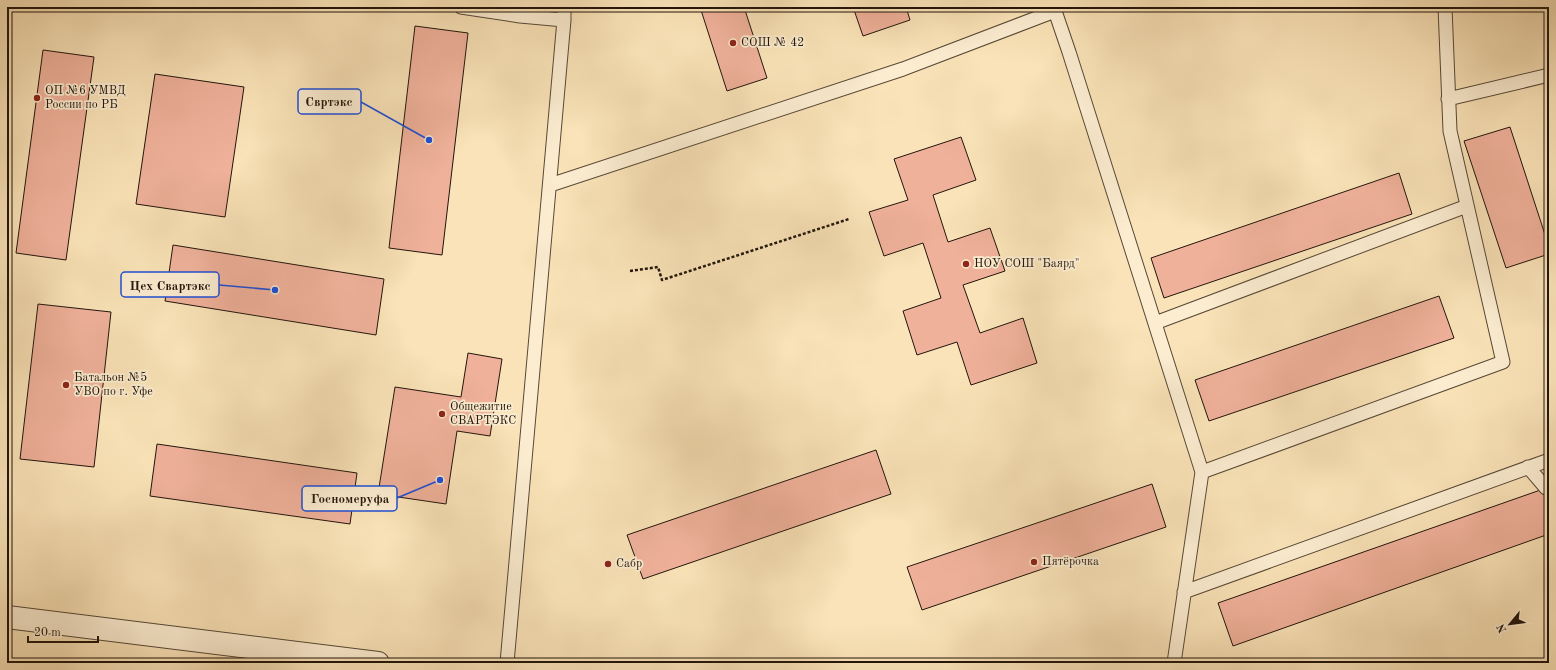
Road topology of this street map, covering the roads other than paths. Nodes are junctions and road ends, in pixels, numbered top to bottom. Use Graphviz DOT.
graph roads {
  1 [pos="461,7"];
  2 [pos="1445,7"];
  3 [pos="564,13"];
  4 [pos="1549,75"];
  5 [pos="1448,99"];
  6 [pos="550,185"];
  7 [pos="1467,206"];
  8 [pos="1155,323"];
  9 [pos="1549,460"];
  10 [pos="1528,467"];
  11 [pos="1202,472"];
  12 [pos="1546,488"];
  13 [pos="1184,592"];
  14 [pos="7,617"];
  15 [pos="378,663"];
  16 [pos="507,663"];
  17 [pos="1174,663"];
  1 -- 3 [label="lane"];
  2 -- 5 [label="lane"];
  3 -- 6 [label="lane"];
  4 -- 5 [label="lane"];
  5 -- 7 [label="lane"];
  6 -- 8 [label="lane"];
  6 -- 16 [label="lane"];
  7 -- 8 [label="lane"];
  7 -- 11 [label="lane"];
  8 -- 11 [label="lane"];
  9 -- 10 [label="lane"];
  10 -- 12 [label="lane"];
  10 -- 13 [label="lane"];
  11 -- 13 [label="lane"];
  13 -- 17 [label="lane"];
  14 -- 15 [label="street"];
}
